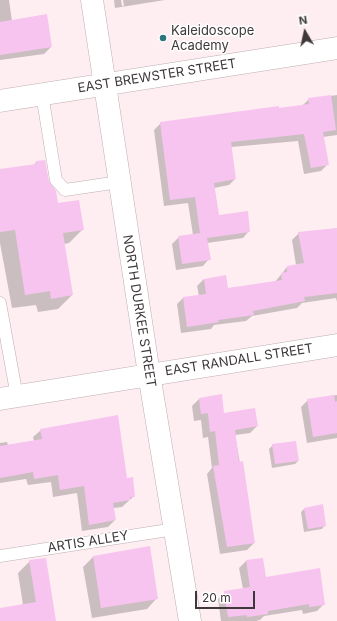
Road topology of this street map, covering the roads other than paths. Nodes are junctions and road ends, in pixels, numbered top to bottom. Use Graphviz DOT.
graph roads {
  1 [pos="92,0"];
  2 [pos="337,48"];
  3 [pos="105,84"];
  4 [pos="42,94"];
  5 [pos="0,101"];
  6 [pos="119,182"];
  7 [pos="0,303"];
  8 [pos="337,345"];
  9 [pos="149,374"];
  10 [pos="9,398"];
  11 [pos="175,529"];
  12 [pos="0,556"];
  13 [pos="190,621"];
  1 -- 3 [label="street, NORTH DURKEE STREET"];
  2 -- 3 [label="street, EAST BREWSTER STREET"];
  3 -- 4 [label="street, EAST BREWSTER STREET"];
  3 -- 6 [label="street, NORTH DURKEE STREET"];
  4 -- 5 [label="street, EAST BREWSTER STREET"];
  4 -- 6 [label="lane"];
  6 -- 9 [label="street, NORTH DURKEE STREET"];
  7 -- 10 [label="lane"];
  8 -- 9 [label="street, EAST RANDALL STREET"];
  9 -- 10 [label="street, EAST RANDALL STREET"];
  9 -- 11 [label="street, NORTH DURKEE STREET"];
  11 -- 12 [label="lane, ARTIS ALLEY"];
  11 -- 13 [label="street, NORTH DURKEE STREET"];
}
